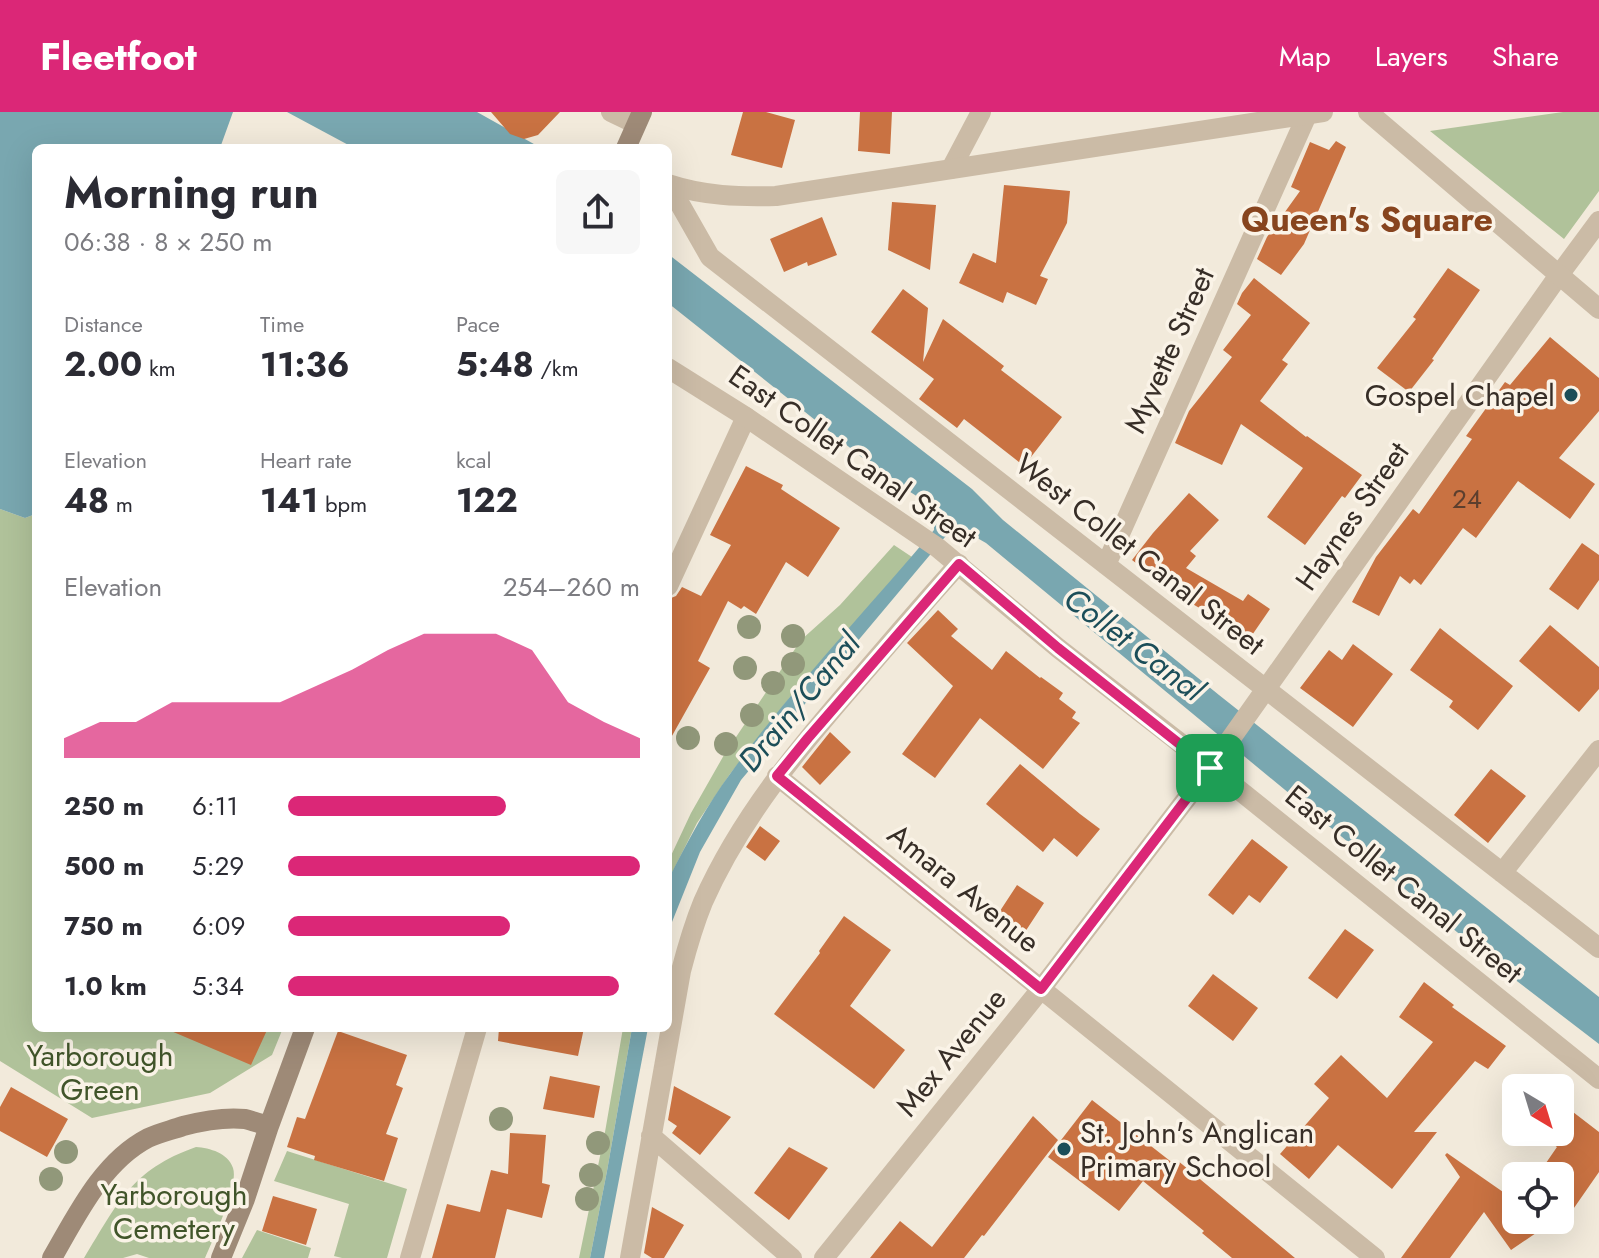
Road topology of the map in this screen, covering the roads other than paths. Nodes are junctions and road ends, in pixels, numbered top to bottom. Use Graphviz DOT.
graph roads {
  1 [pos="611,112"];
  2 [pos="981,112"];
  3 [pos="1368,112"];
  4 [pos="1315,114"];
  5 [pos="639,118"];
  6 [pos="628,144"];
  7 [pos="951,169"];
  8 [pos="672,186"];
  9 [pos="672,190"];
  10 [pos="1599,221"];
  11 [pos="1559,275"];
  12 [pos="1599,309"];
  13 [pos="672,371"];
  14 [pos="746,417"];
  15 [pos="959,564"];
  16 [pos="1106,565"];
  17 [pos="672,577"];
  18 [pos="1260,697"];
  19 [pos="1239,729"];
  20 [pos="1599,750"];
  21 [pos="1216,761"];
  22 [pos="777,776"];
  23 [pos="1502,873"];
  24 [pos="1599,948"];
  25 [pos="1041,989"];
  26 [pos="672,1020"];
  27 [pos="304,1032"];
  28 [pos="476,1032"];
  29 [pos="670,1032"];
  30 [pos="1599,1079"];
  31 [pos="269,1126"];
  32 [pos="651,1136"];
  33 [pos="52,1258"];
  34 [pos="221,1258"];
  35 [pos="410,1258"];
  36 [pos="630,1258"];
  37 [pos="792,1258"];
  38 [pos="824,1258"];
  39 [pos="1375,1258"];
  1 -- 5 [label="street"];
  2 -- 7 [label="street"];
  3 -- 11 [label="street"];
  4 -- 7 [label="street"];
  4 -- 16 [label="street, Myvette Street"];
  5 -- 6 [label="main road"];
  7 -- 8 [label="street"];
  9 -- 16 [label="street, West Collet Canal Street"];
  10 -- 11 [label="street, Haynes Street"];
  11 -- 12 [label="street"];
  11 -- 18 [label="street, Haynes Street"];
  13 -- 14 [label="street, East Collet Canal Street"];
  14 -- 15 [label="street, East Collet Canal Street"];
  14 -- 17 [label="street"];
  15 -- 21 [label="street, East Collet Canal Street"];
  15 -- 22 [label="street"];
  16 -- 18 [label="street, West Collet Canal Street"];
  18 -- 19 [label="street, Haynes Street"];
  18 -- 23 [label="street, West Collet Canal Street"];
  19 -- 21 [label="street, Mex Avenue"];
  20 -- 23 [label="street"];
  21 -- 25 [label="street, Mex Avenue"];
  21 -- 30 [label="street, East Collet Canal Street"];
  22 -- 25 [label="street, Amara Avenue"];
  22 -- 26 [label="street"];
  23 -- 24 [label="street, West Collet Canal Street"];
  25 -- 38 [label="street, Mex Avenue"];
  25 -- 39 [label="street, Amara Avenue"];
  27 -- 31 [label="main road"];
  28 -- 35 [label="street"];
  29 -- 32 [label="street"];
  31 -- 33 [label="main road"];
  31 -- 34 [label="main road"];
  32 -- 36 [label="street"];
  32 -- 37 [label="street"];
}
